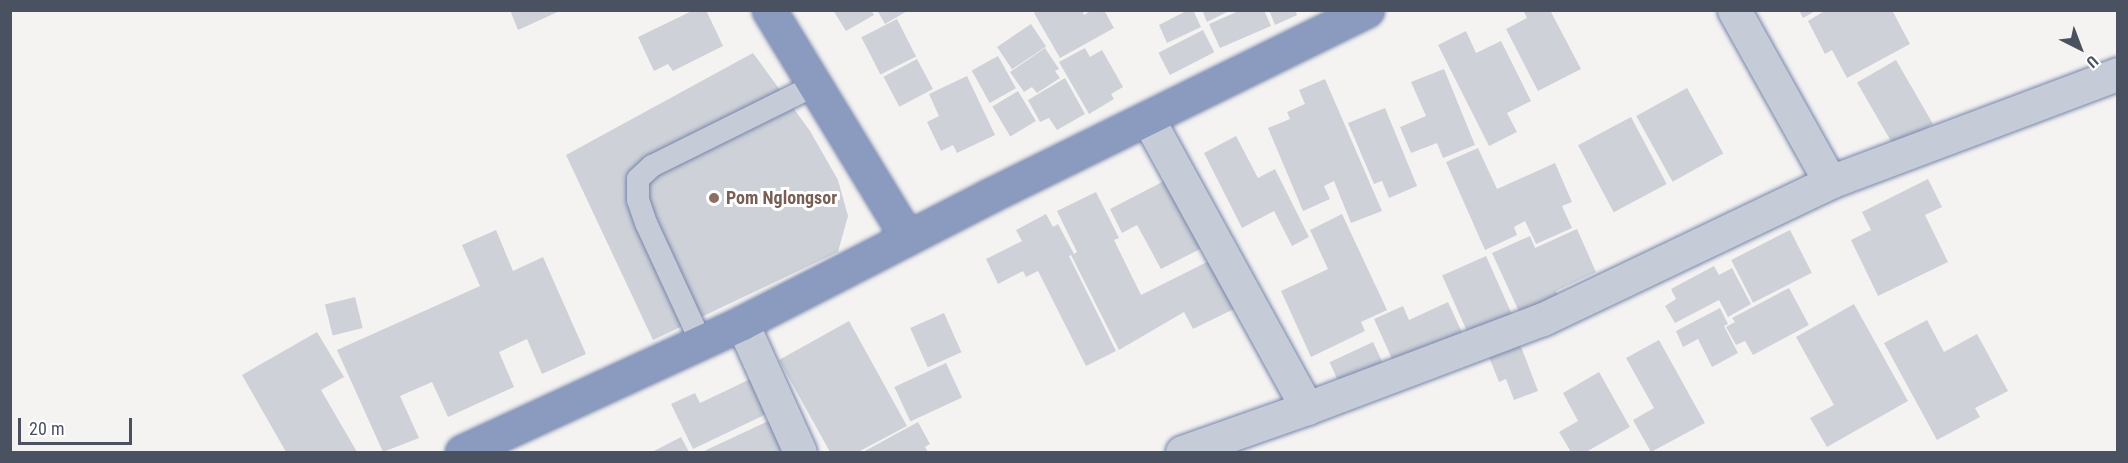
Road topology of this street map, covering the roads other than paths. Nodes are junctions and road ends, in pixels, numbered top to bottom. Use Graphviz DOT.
graph roads {
  1 [pos="769,10"];
  2 [pos="1367,10"];
  3 [pos="1734,10"];
  4 [pos="2118,74"];
  5 [pos="815,85"];
  6 [pos="1148,119"];
  7 [pos="1830,182"];
  8 [pos="907,237"];
  9 [pos="742,323"];
  10 [pos="701,342"];
  11 [pos="1307,408"];
  12 [pos="462,453"];
  13 [pos="801,453"];
  14 [pos="1182,453"];
  1 -- 5 [label="highway"];
  2 -- 6 [label="highway"];
  3 -- 7 [label="street"];
  4 -- 7 [label="street"];
  5 -- 8 [label="highway"];
  5 -- 10 [label="lane"];
  6 -- 8 [label="highway"];
  6 -- 11 [label="street"];
  7 -- 11 [label="street"];
  8 -- 9 [label="highway"];
  9 -- 10 [label="highway"];
  9 -- 13 [label="street"];
  10 -- 12 [label="highway"];
  11 -- 14 [label="street"];
}
